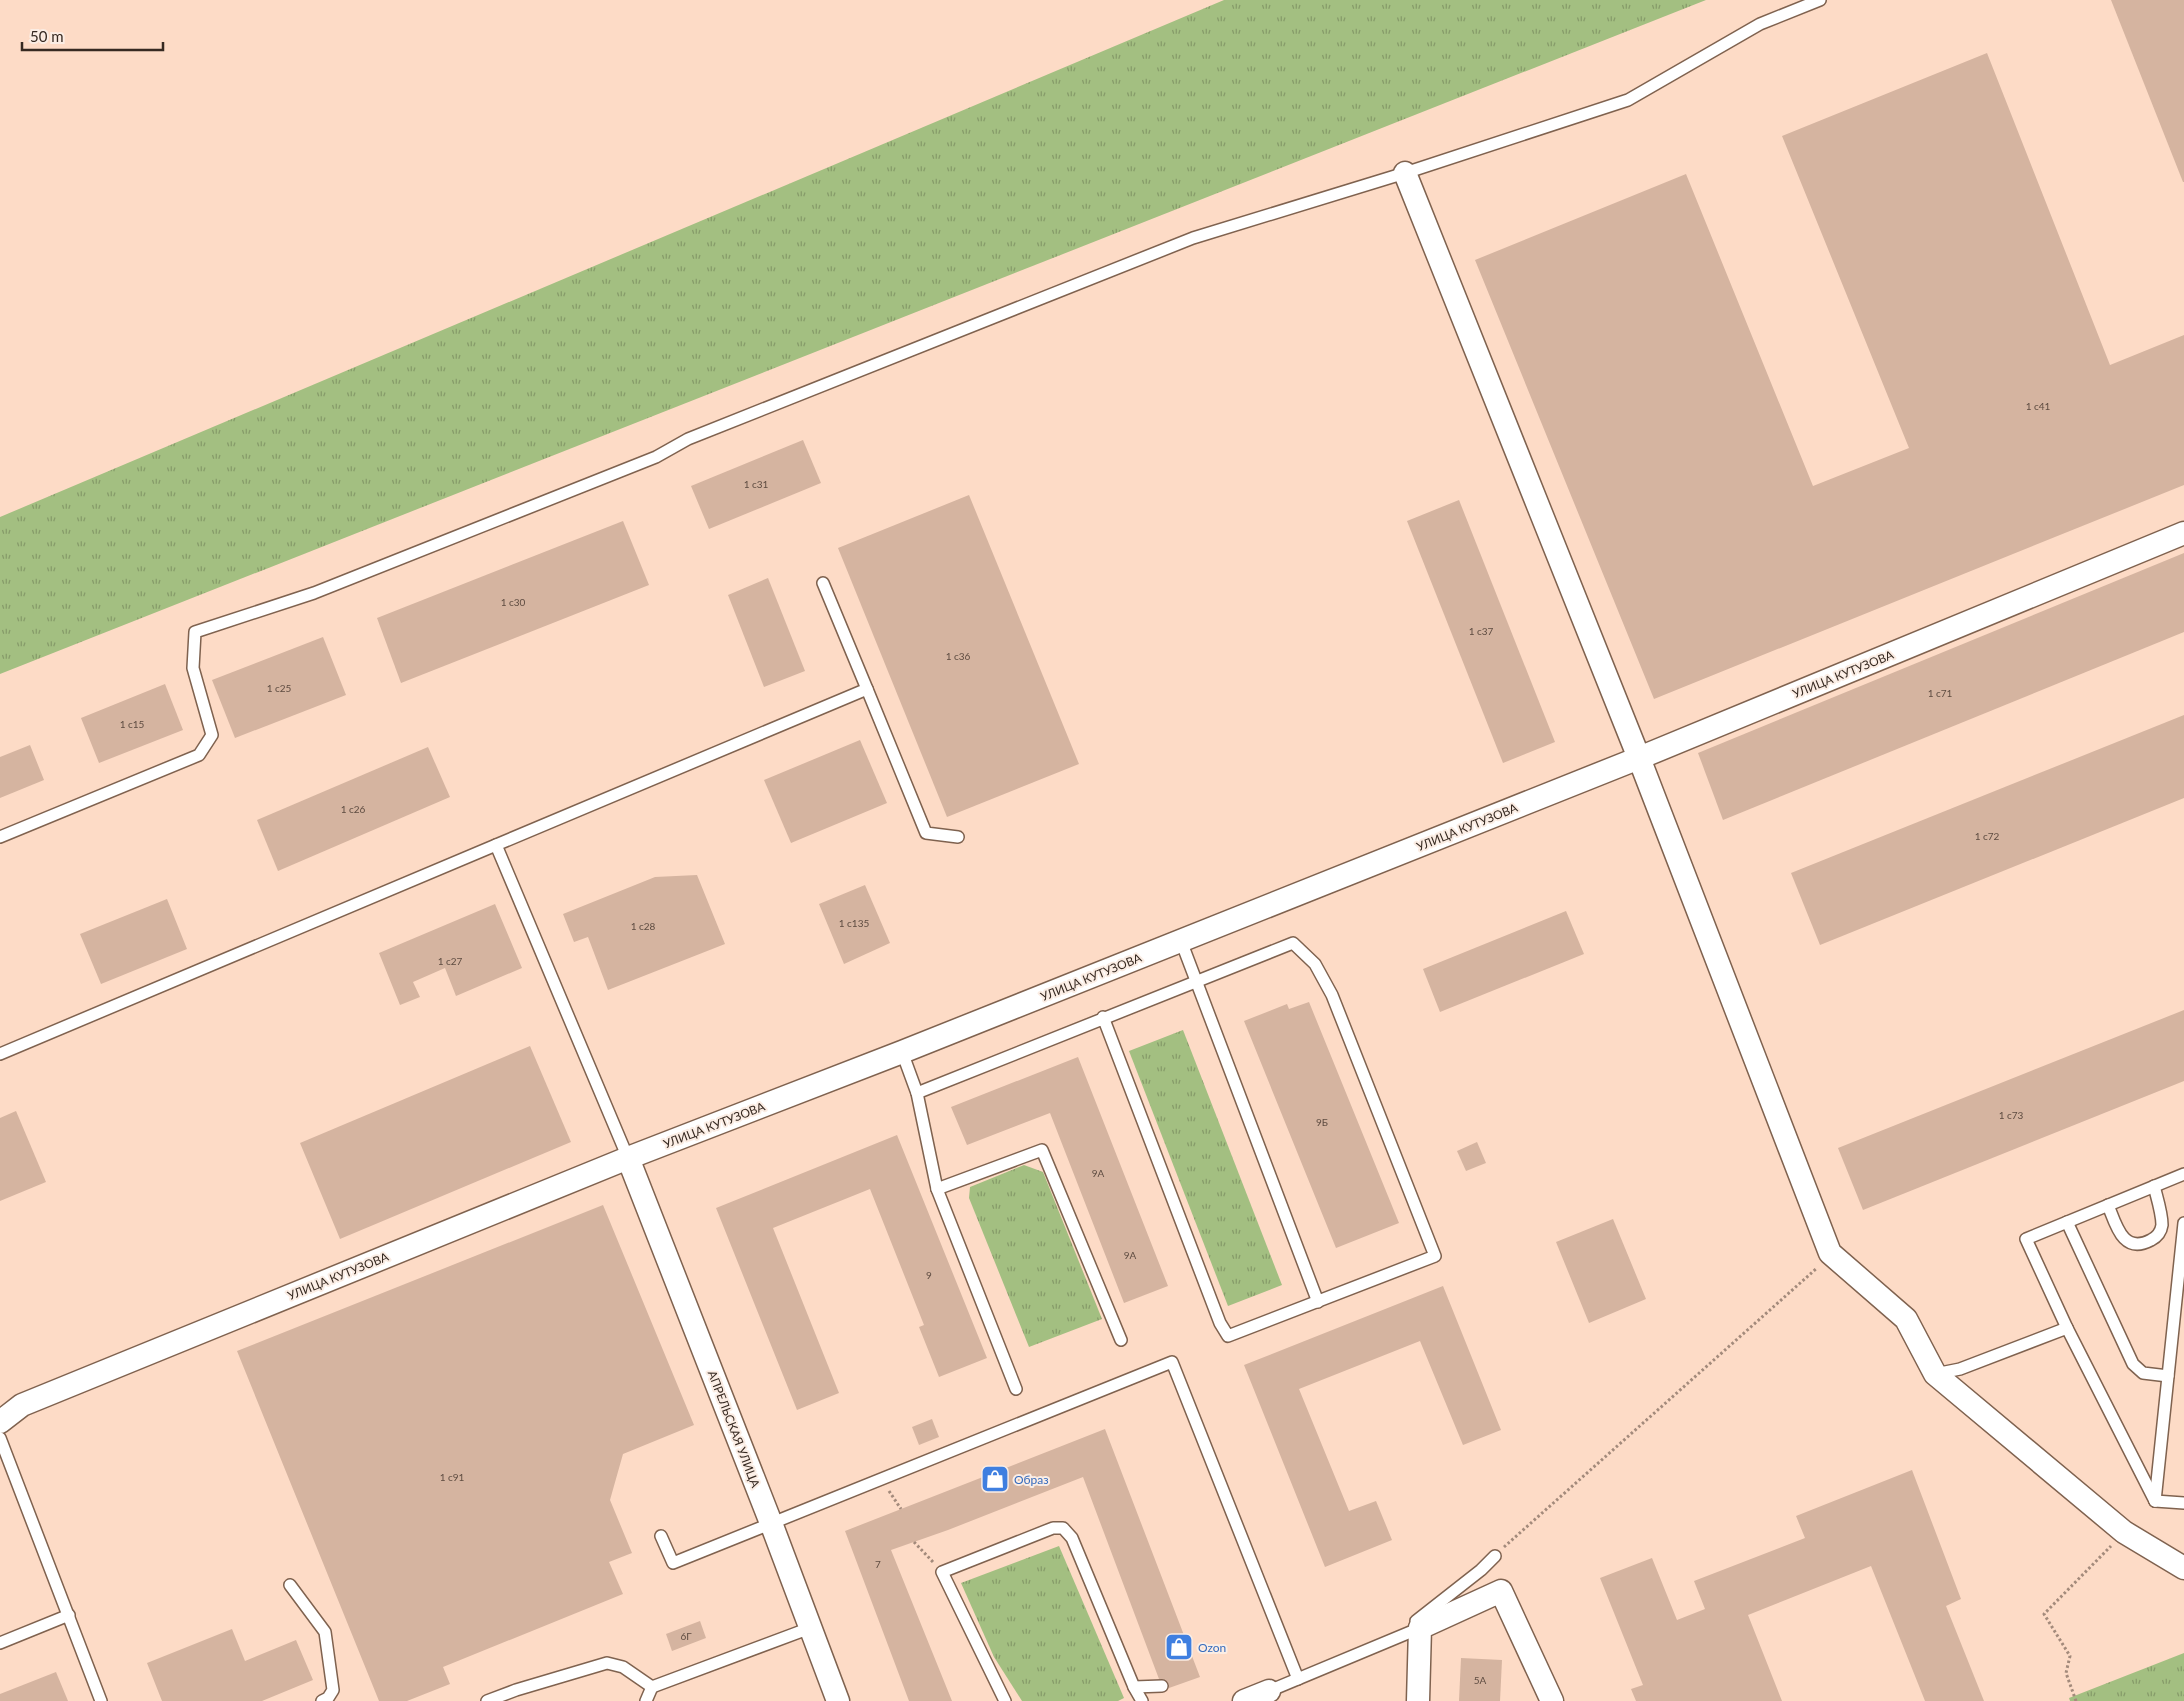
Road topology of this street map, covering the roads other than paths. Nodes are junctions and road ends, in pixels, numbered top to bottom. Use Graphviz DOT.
graph roads {
  1 [pos="1820,0"];
  2 [pos="1405,173"];
  3 [pos="2184,533"];
  4 [pos="823,583"];
  5 [pos="867,689"];
  6 [pos="1639,758"];
  7 [pos="0,837"];
  8 [pos="958,837"];
  9 [pos="496,846"];
  10 [pos="1181,941"];
  11 [pos="1196,980"];
  12 [pos="1102,1017"];
  13 [pos="902,1052"];
  14 [pos="0,1054"];
  15 [pos="917,1093"];
  16 [pos="628,1158"];
  17 [pos="2184,1174"];
  18 [pos="2154,1186"];
  19 [pos="937,1189"];
  20 [pos="2108,1205"];
  21 [pos="2067,1222"];
  22 [pos="2184,1223"];
  23 [pos="1318,1302"];
  24 [pos="2067,1328"];
  25 [pos="1121,1340"];
  26 [pos="1935,1374"];
  27 [pos="2168,1376"];
  28 [pos="1016,1389"];
  29 [pos="0,1422"];
  30 [pos="0,1438"];
  31 [pos="2155,1501"];
  32 [pos="2184,1503"];
  33 [pos="771,1523"];
  34 [pos="661,1536"];
  35 [pos="1495,1556"];
  36 [pos="2184,1568"];
  37 [pos="290,1585"];
  38 [pos="69,1615"];
  39 [pos="810,1628"];
  40 [pos="1420,1628"];
  41 [pos="1393,1640"];
  42 [pos="0,1643"];
  43 [pos="1298,1679"];
  44 [pos="1134,1686"];
  45 [pos="1162,1686"];
  46 [pos="652,1687"];
  47 [pos="518,1695"];
  48 [pos="1271,1696"];
  49 [pos="101,1701"];
  50 [pos="322,1701"];
  51 [pos="487,1701"];
  52 [pos="646,1701"];
  53 [pos="838,1701"];
  54 [pos="1006,1701"];
  55 [pos="1142,1701"];
  56 [pos="1244,1701"];
  57 [pos="1418,1701"];
  58 [pos="1552,1701"];
  1 -- 2 [label="lane"];
  2 -- 6 [label="street"];
  2 -- 7 [label="lane"];
  3 -- 6 [label="street, УЛИЦА КУТУЗОВА"];
  4 -- 5 [label="lane"];
  5 -- 8 [label="lane"];
  5 -- 9 [label="lane"];
  6 -- 10 [label="street, УЛИЦА КУТУЗОВА"];
  6 -- 26 [label="street"];
  9 -- 14 [label="lane"];
  9 -- 16 [label="lane"];
  10 -- 11 [label="lane"];
  10 -- 13 [label="street, УЛИЦА КУТУЗОВА"];
  11 -- 12 [label="lane"];
  11 -- 23 [label="lane"];
  11 -- 23 [label="lane"];
  12 -- 15 [label="lane"];
  12 -- 23 [label="lane"];
  13 -- 15 [label="lane"];
  13 -- 16 [label="street, УЛИЦА КУТУЗОВА"];
  15 -- 19 [label="lane"];
  16 -- 29 [label="street, УЛИЦА КУТУЗОВА"];
  16 -- 33 [label="street, АПРЕЛЬСКАЯ УЛИЦА"];
  17 -- 18 [label="lane"];
  18 -- 20 [label="lane"];
  18 -- 20 [label="lane"];
  19 -- 25 [label="lane"];
  19 -- 28 [label="lane"];
  20 -- 21 [label="lane"];
  21 -- 24 [label="lane"];
  21 -- 27 [label="lane"];
  22 -- 27 [label="lane"];
  24 -- 26 [label="lane"];
  24 -- 31 [label="lane"];
  26 -- 36 [label="street"];
  27 -- 31 [label="lane"];
  30 -- 38 [label="lane"];
  31 -- 32 [label="lane"];
  33 -- 34 [label="lane"];
  33 -- 39 [label="street, АПРЕЛЬСКАЯ УЛИЦА"];
  33 -- 43 [label="lane"];
  35 -- 41 [label="lane"];
  37 -- 50 [label="lane"];
  38 -- 42 [label="lane"];
  38 -- 49 [label="lane"];
  39 -- 46 [label="lane"];
  39 -- 53 [label="street, АПРЕЛЬСКАЯ УЛИЦА"];
  40 -- 41 [label="lane"];
  40 -- 57 [label="street"];
  40 -- 58 [label="street"];
  41 -- 43 [label="lane"];
  43 -- 48 [label="lane"];
  44 -- 45 [label="lane"];
  44 -- 54 [label="lane"];
  44 -- 55 [label="lane"];
  46 -- 47 [label="lane"];
  46 -- 52 [label="lane"];
  47 -- 51 [label="lane"];
  48 -- 56 [label="street"];
}
